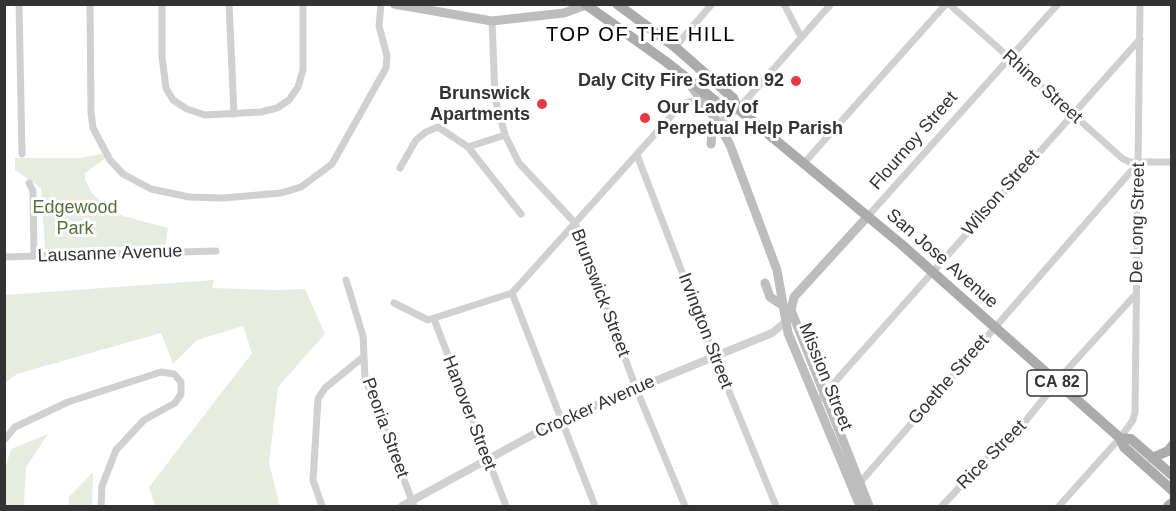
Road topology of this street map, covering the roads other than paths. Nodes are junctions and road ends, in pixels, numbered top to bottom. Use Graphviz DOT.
graph roads {
  1 [pos="19,4"];
  2 [pos="90,4"];
  3 [pos="162,4"];
  4 [pos="230,4"];
  5 [pos="303,4"];
  6 [pos="381,4"];
  7 [pos="394,4"];
  8 [pos="617,4"];
  9 [pos="712,4"];
  10 [pos="784,4"];
  11 [pos="831,4"];
  12 [pos="948,4"];
  13 [pos="1058,4"];
  14 [pos="1140,4"];
  15 [pos="586,5"];
  16 [pos="492,21"];
  17 [pos="801,37"];
  18 [pos="1140,39"];
  19 [pos="675,47"];
  20 [pos="1008,57"];
  21 [pos="665,61"];
  22 [pos="686,79"];
  23 [pos="706,105"];
  24 [pos="738,109"];
  25 [pos="1071,113"];
  26 [pos="234,114"];
  27 [pos="718,123"];
  28 [pos="505,135"];
  29 [pos="711,144"];
  30 [pos="468,147"];
  31 [pos="22,154"];
  32 [pos="637,155"];
  33 [pos="1139,162"];
  34 [pos="1172,162"];
  35 [pos="804,163"];
  36 [pos="400,168"];
  37 [pos="29,183"];
  38 [pos="521,214"];
  39 [pos="868,216"];
  40 [pos="575,223"];
  41 [pos="216,251"];
  42 [pos="34,256"];
  43 [pos="4,257"];
  44 [pos="777,270"];
  45 [pos="932,272"];
  46 [pos="346,280"];
  47 [pos="765,283"];
  48 [pos="512,293"];
  49 [pos="1136,294"];
  50 [pos="794,298"];
  51 [pos="394,303"];
  52 [pos="782,305"];
  53 [pos="792,316"];
  54 [pos="434,319"];
  55 [pos="784,324"];
  56 [pos="995,327"];
  57 [pos="714,356"];
  58 [pos="362,358"];
  59 [pos="1058,383"];
  60 [pos="636,388"];
  61 [pos="820,398"];
  62 [pos="560,420"];
  63 [pos="1120,438"];
  64 [pos="4,440"];
  65 [pos="1172,446"];
  66 [pos="1152,458"];
  67 [pos="486,459"];
  68 [pos="1172,475"];
  69 [pos="856,486"];
  70 [pos="1172,490"];
  71 [pos="1172,503"];
  72 [pos="413,504"];
  73 [pos="101,507"];
  74 [pos="322,507"];
  75 [pos="402,507"];
  76 [pos="506,507"];
  77 [pos="595,507"];
  78 [pos="685,507"];
  79 [pos="776,507"];
  80 [pos="860,507"];
  81 [pos="868,507"];
  82 [pos="942,507"];
  83 [pos="1059,507"];
  84 [pos="1168,507"];
  1 -- 31 [label="street"];
  2 -- 6 [label="street"];
  3 -- 26 [label="street"];
  4 -- 26 [label="street"];
  5 -- 26 [label="street"];
  7 -- 16 [label="main road"];
  8 -- 19 [label="main road, CA 82"];
  9 -- 19 [label="street"];
  10 -- 17 [label="street"];
  11 -- 17 [label="street"];
  12 -- 20 [label="street, Rhine Street"];
  12 -- 35 [label="street"];
  13 -- 20 [label="street, Flournoy Street"];
  14 -- 18 [label="street, De Long Street"];
  15 -- 16 [label="main road"];
  15 -- 21 [label="main road, CA 82"];
  16 -- 28 [label="street, Brunswick Street"];
  17 -- 24 [label="street"];
  18 -- 25 [label="street, Wilson Street"];
  18 -- 33 [label="street, De Long Street"];
  19 -- 21 [label="main road"];
  19 -- 24 [label="main road, CA 82"];
  20 -- 25 [label="street, Rhine Street"];
  20 -- 39 [label="street, Flournoy Street"];
  21 -- 22 [label="main road, CA 82"];
  22 -- 23 [label="main road, Mission Street"];
  22 -- 24 [label="main road, CA 82"];
  23 -- 27 [label="main road, Mission Street"];
  23 -- 32 [label="street"];
  24 -- 27 [label="street"];
  24 -- 35 [label="main road, San Jose Avenue / CA 82"];
  25 -- 33 [label="street, Rhine Street"];
  25 -- 45 [label="street, Wilson Street"];
  27 -- 29 [label="main road"];
  27 -- 44 [label="main road, Mission Street"];
  28 -- 30 [label="street"];
  28 -- 40 [label="street, Brunswick Street"];
  30 -- 36 [label="street"];
  30 -- 38 [label="street"];
  32 -- 40 [label="street"];
  32 -- 57 [label="street, Irvington Street"];
  33 -- 34 [label="street"];
  33 -- 49 [label="street, De Long Street"];
  33 -- 56 [label="street, Goethe Street"];
  35 -- 39 [label="main road, San Jose Avenue / CA 82"];
  37 -- 42 [label="street"];
  39 -- 45 [label="main road, San Jose Avenue / CA 82"];
  39 -- 50 [label="main road, Flournoy Street"];
  40 -- 48 [label="street"];
  40 -- 60 [label="street, Brunswick Street"];
  41 -- 42 [label="street, Lausanne Avenue"];
  42 -- 43 [label="street, Lausanne Avenue"];
  44 -- 50 [label="main road"];
  44 -- 52 [label="main road, Mission Street"];
  45 -- 56 [label="main road, San Jose Avenue / CA 82"];
  45 -- 61 [label="street, Wilson Street"];
  46 -- 58 [label="street, Peoria Street"];
  47 -- 52 [label="main road"];
  48 -- 54 [label="street"];
  48 -- 62 [label="street"];
  49 -- 59 [label="street, Rice Street"];
  49 -- 63 [label="street, De Long Street"];
  50 -- 53 [label="main road"];
  51 -- 54 [label="street"];
  52 -- 55 [label="main road, Mission Street"];
  53 -- 55 [label="street, Crocker Avenue"];
  53 -- 61 [label="main road, Mission Street"];
  54 -- 67 [label="street, Hanover Street"];
  55 -- 57 [label="street, Crocker Avenue"];
  55 -- 61 [label="main road, Mission Street"];
  56 -- 59 [label="main road, San Jose Avenue / CA 82"];
  56 -- 69 [label="street, Goethe Street"];
  57 -- 60 [label="street, Crocker Avenue"];
  57 -- 79 [label="street, Irvington Street"];
  58 -- 72 [label="street, Peoria Street"];
  58 -- 74 [label="street"];
  59 -- 63 [label="main road, San Jose Avenue / CA 82"];
  59 -- 82 [label="street, Rice Street"];
  60 -- 62 [label="street, Crocker Avenue"];
  60 -- 78 [label="street, Brunswick Street"];
  61 -- 69 [label="main road, Mission Street"];
  62 -- 67 [label="street, Crocker Avenue"];
  62 -- 77 [label="street"];
  63 -- 66 [label="main road, San Jose Avenue / CA 82"];
  63 -- 70 [label="main road, San Jose Avenue / CA 82"];
  63 -- 83 [label="street, De Long Street"];
  64 -- 73 [label="street"];
  65 -- 66 [label="main road"];
  66 -- 68 [label="main road, San Jose Avenue / CA 82"];
  67 -- 72 [label="street, Crocker Avenue"];
  67 -- 76 [label="street, Hanover Street"];
  69 -- 80 [label="main road, Mission Street"];
  69 -- 81 [label="main road, Mission Street"];
  71 -- 84 [label="main road"];
  72 -- 75 [label="street, Crocker Avenue"];
}
